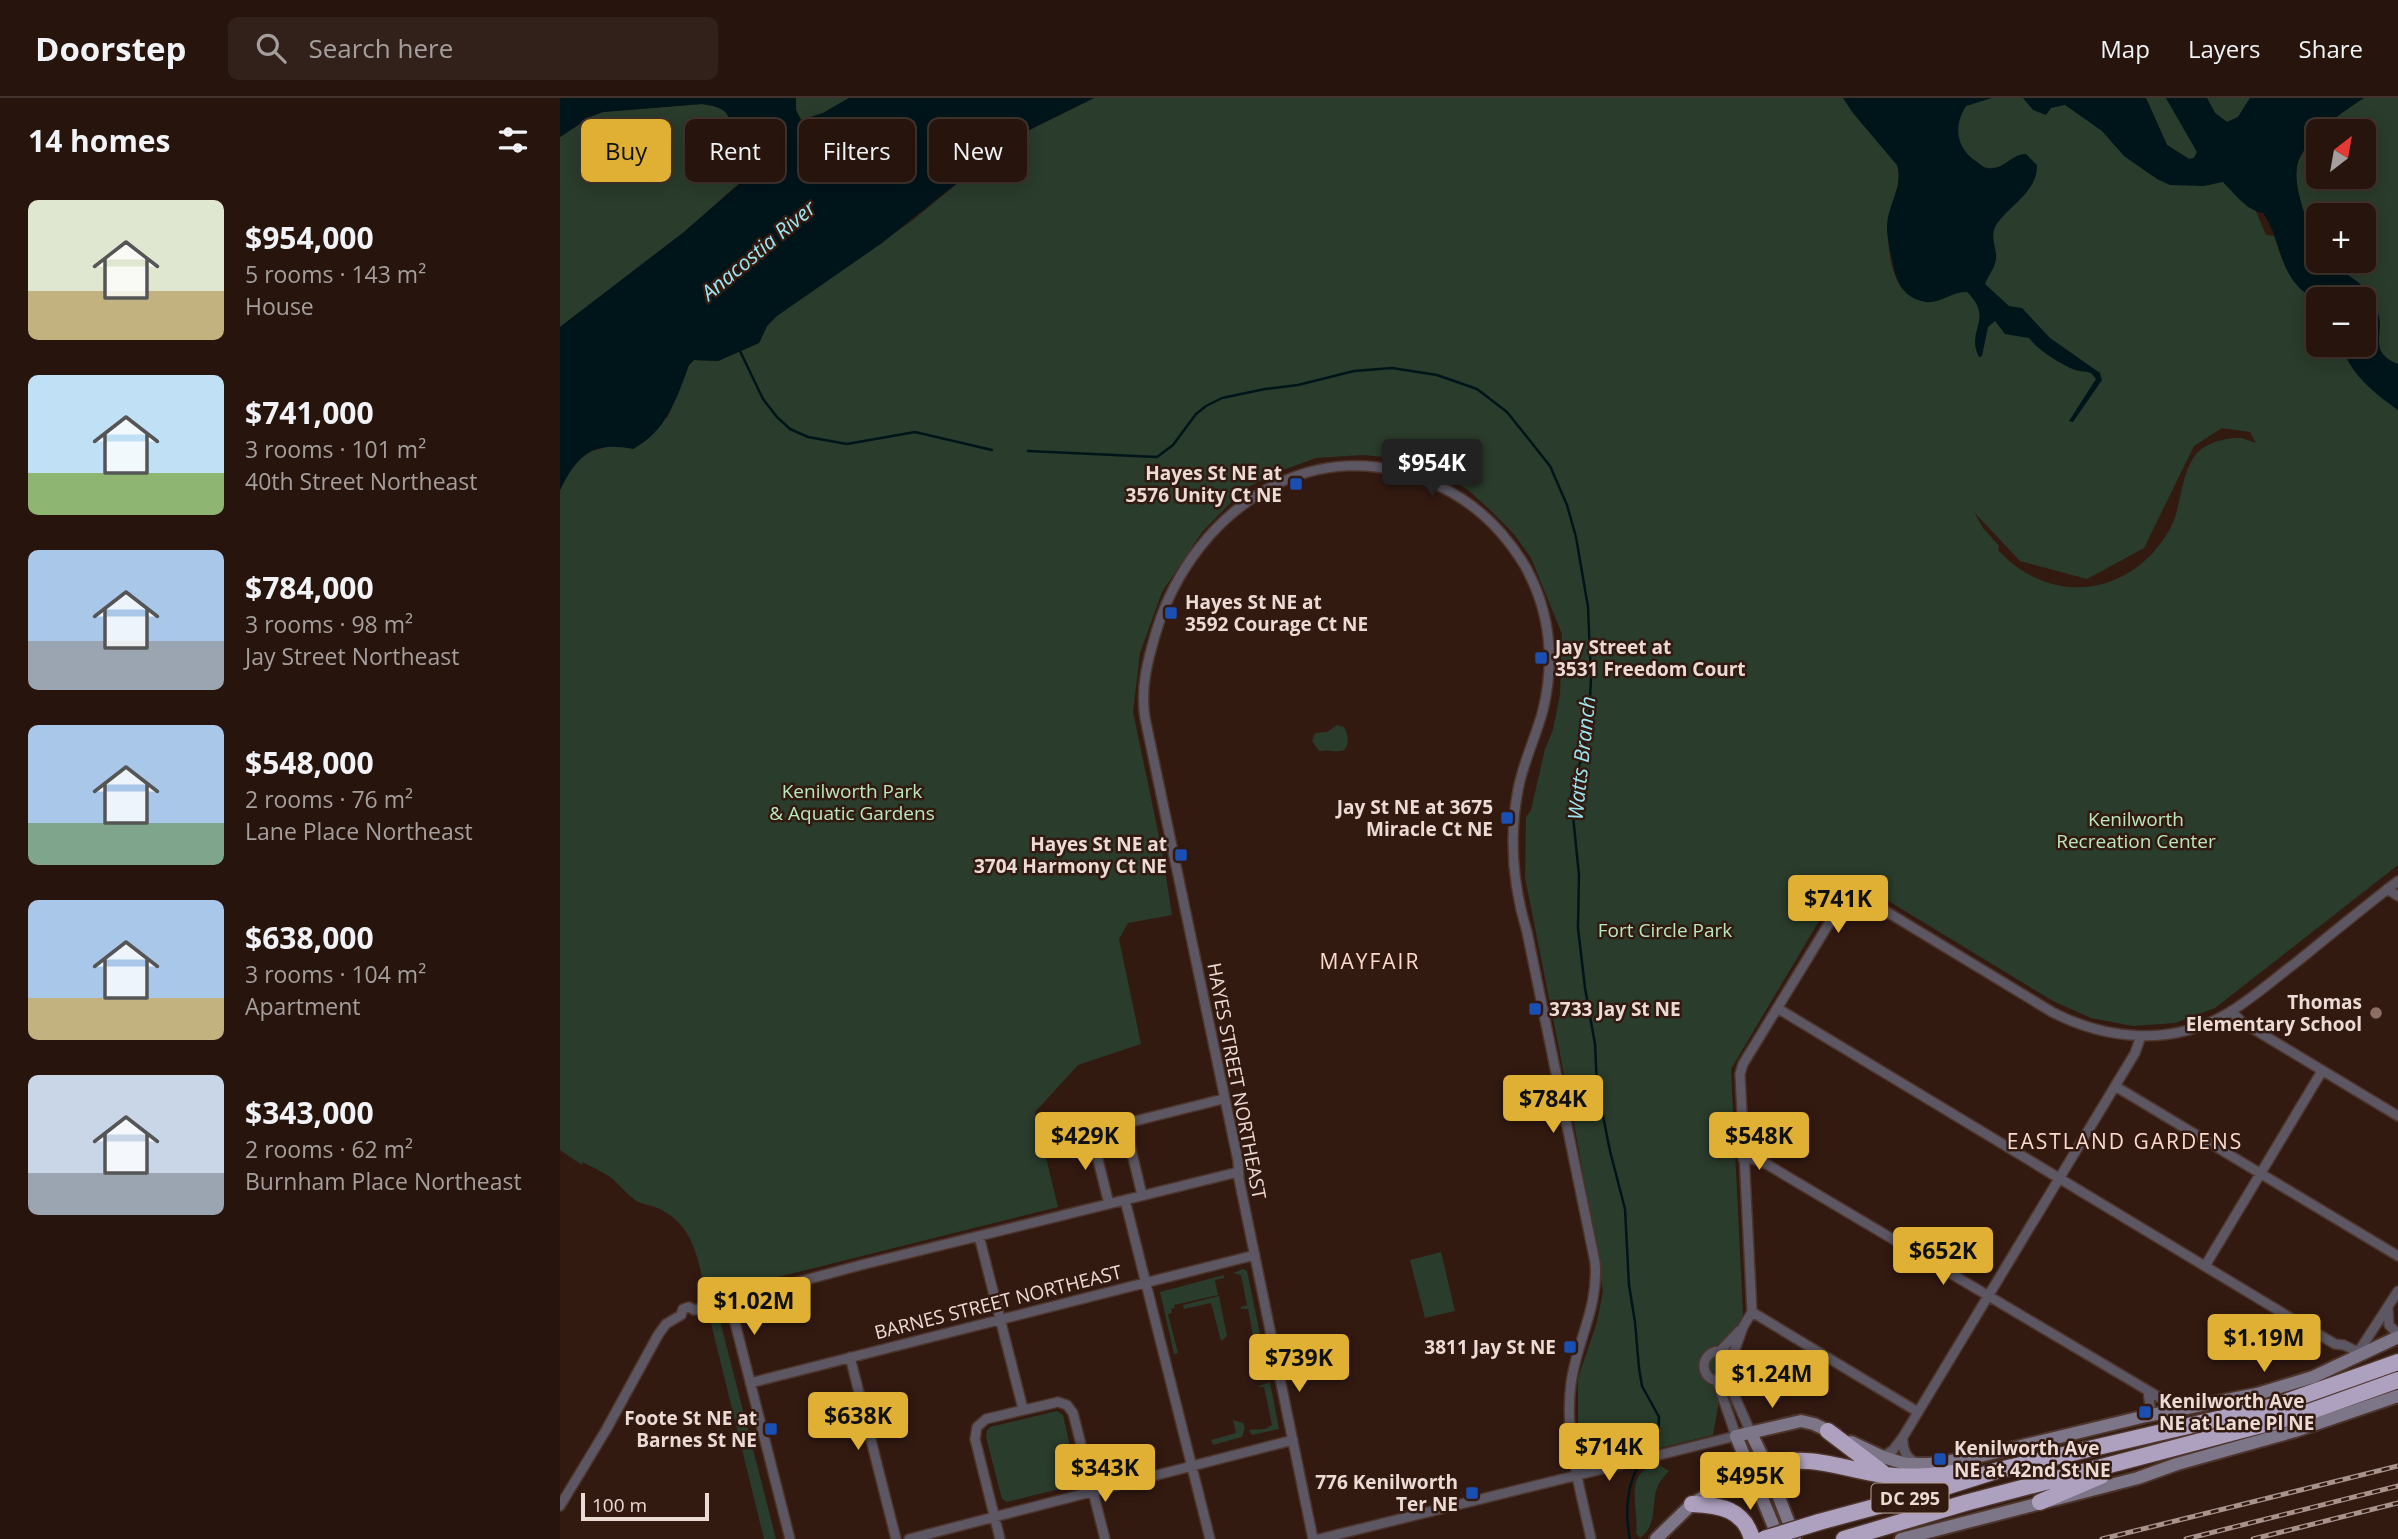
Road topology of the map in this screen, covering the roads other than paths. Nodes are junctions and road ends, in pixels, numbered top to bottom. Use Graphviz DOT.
graph roads {
  1 [pos="2398,881"];
  2 [pos="2387,889"];
  3 [pos="2398,896"];
  4 [pos="1777,1008"];
  5 [pos="2231,1011"];
  6 [pos="2141,1036"];
  7 [pos="2322,1071"];
  8 [pos="2115,1086"];
  9 [pos="1223,1099"];
  10 [pos="2398,1116"];
  11 [pos="1125,1124"];
  12 [pos="1744,1159"];
  13 [pos="1238,1172"];
  14 [pos="2261,1173"];
  15 [pos="2059,1178"];
  16 [pos="1142,1195"];
  17 [pos="1125,1200"];
  18 [pos="1108,1204"];
  19 [pos="979,1236"];
  20 [pos="1255,1255"];
  21 [pos="2398,1256"];
  22 [pos="2205,1266"];
  23 [pos="1145,1283"];
  24 [pos="2398,1291"];
  25 [pos="1988,1296"];
  26 [pos="729,1299"];
  27 [pos="2388,1307"];
  28 [pos="1752,1312"];
  29 [pos="1001,1320"];
  30 [pos="1743,1327"];
  31 [pos="2398,1336"];
  32 [pos="2336,1344"];
  33 [pos="1720,1351"];
  34 [pos="2398,1355"];
  35 [pos="2355,1356"];
  36 [pos="850,1357"];
  37 [pos="1732,1358"];
  38 [pos="2398,1362"];
  39 [pos="2378,1369"];
  40 [pos="1722,1380"];
  41 [pos="2398,1380"];
  42 [pos="750,1383"];
  43 [pos="2148,1392"];
  44 [pos="2398,1396"];
  45 [pos="1023,1409"];
  46 [pos="2179,1409"];
  47 [pos="1918,1412"];
  48 [pos="2146,1416"];
  49 [pos="1828,1431"];
  50 [pos="1751,1433"];
  51 [pos="1736,1436"];
  52 [pos="1903,1437"];
  53 [pos="1293,1440"];
  54 [pos="1883,1457"];
  55 [pos="2138,1458"];
  56 [pos="1919,1464"];
  57 [pos="1192,1466"];
  58 [pos="1767,1466"];
  59 [pos="2000,1470"];
  60 [pos="1752,1473"];
  61 [pos="1577,1475"];
  62 [pos="1887,1475"];
  63 [pos="1093,1492"];
  64 [pos="2040,1502"];
  65 [pos="1692,1504"];
  66 [pos="560,1506"];
  67 [pos="995,1517"];
  68 [pos="790,1539"];
  69 [pos="896,1539"];
  70 [pos="909,1539"];
  71 [pos="1000,1539"];
  72 [pos="1105,1539"];
  73 [pos="1210,1539"];
  74 [pos="1313,1539"];
  75 [pos="1319,1539"];
  76 [pos="1591,1539"];
  77 [pos="1656,1539"];
  78 [pos="1752,1539"];
  79 [pos="1764,1539"];
  80 [pos="1779,1539"];
  81 [pos="1795,1539"];
  82 [pos="1844,1539"];
  83 [pos="1901,1539"];
  1 -- 2 [label="street"];
  2 -- 3 [label="street"];
  2 -- 5 [label="street"];
  4 -- 6 [label="street"];
  4 -- 12 [label="street"];
  4 -- 15 [label="street"];
  5 -- 6 [label="street"];
  5 -- 7 [label="street"];
  6 -- 8 [label="street"];
  7 -- 10 [label="street"];
  7 -- 14 [label="street"];
  8 -- 14 [label="street"];
  8 -- 15 [label="street"];
  9 -- 11 [label="street"];
  9 -- 13 [label="street, HAYES STREET NORTHEAST"];
  9 -- 61 [label="street, HAYES STREET NORTHEAST"];
  11 -- 16 [label="street"];
  11 -- 18 [label="street"];
  12 -- 25 [label="street"];
  12 -- 28 [label="street"];
  13 -- 16 [label="street"];
  13 -- 20 [label="street, HAYES STREET NORTHEAST"];
  14 -- 21 [label="street"];
  14 -- 22 [label="street"];
  15 -- 22 [label="street"];
  15 -- 25 [label="street"];
  16 -- 17 [label="street"];
  17 -- 18 [label="street"];
  17 -- 23 [label="street"];
  18 -- 19 [label="street"];
  19 -- 26 [label="street"];
  19 -- 29 [label="street"];
  20 -- 23 [label="street, BARNES STREET NORTHEAST"];
  20 -- 53 [label="street, HAYES STREET NORTHEAST"];
  22 -- 32 [label="street"];
  23 -- 29 [label="street, BARNES STREET NORTHEAST"];
  23 -- 57 [label="street"];
  24 -- 27 [label="street"];
  25 -- 43 [label="street"];
  25 -- 47 [label="street"];
  26 -- 42 [label="street"];
  26 -- 66 [label="street"];
  27 -- 31 [label="street"];
  27 -- 35 [label="street"];
  28 -- 30 [label="street"];
  28 -- 47 [label="street"];
  29 -- 36 [label="street, BARNES STREET NORTHEAST"];
  29 -- 45 [label="street"];
  30 -- 33 [label="street"];
  30 -- 37 [label="street"];
  31 -- 35 [label="main road"];
  32 -- 35 [label="street"];
  32 -- 35 [label="street"];
  33 -- 37 [label="street"];
  33 -- 40 [label="street"];
  34 -- 39 [label="highway"];
  35 -- 46 [label="main road"];
  36 -- 42 [label="street, BARNES STREET NORTHEAST"];
  36 -- 69 [label="street"];
  37 -- 40 [label="street"];
  38 -- 39 [label="highway, DC 295"];
  39 -- 59 [label="highway, DC 295"];
  40 -- 50 [label="street"];
  40 -- 51 [label="street"];
  41 -- 55 [label="highway, DC 295"];
  42 -- 68 [label="street"];
  43 -- 46 [label="street"];
  43 -- 48 [label="street"];
  44 -- 64 [label="main road"];
  45 -- 63 [label="street"];
  45 -- 67 [label="street"];
  46 -- 48 [label="main road"];
  47 -- 52 [label="street"];
  48 -- 56 [label="main road"];
  49 -- 50 [label="main road"];
  49 -- 54 [label="main road"];
  49 -- 62 [label="highway"];
  50 -- 51 [label="main road"];
  50 -- 58 [label="main road"];
  51 -- 60 [label="main road"];
  51 -- 61 [label="street"];
  52 -- 54 [label="street"];
  52 -- 56 [label="street"];
  53 -- 57 [label="street"];
  53 -- 74 [label="street, HAYES STREET NORTHEAST"];
  54 -- 56 [label="main road"];
  55 -- 64 [label="highway"];
  55 -- 82 [label="highway, DC 295"];
  57 -- 63 [label="street"];
  57 -- 73 [label="street"];
  58 -- 60 [label="main road"];
  58 -- 62 [label="highway"];
  58 -- 81 [label="main road"];
  59 -- 62 [label="highway"];
  59 -- 79 [label="highway, DC 295, bridge"];
  60 -- 65 [label="main road"];
  60 -- 80 [label="main road"];
  61 -- 75 [label="street"];
  61 -- 76 [label="street, HAYES STREET NORTHEAST"];
  63 -- 67 [label="street"];
  63 -- 72 [label="street"];
  64 -- 83 [label="main road"];
  65 -- 77 [label="main road"];
  65 -- 78 [label="highway"];
  67 -- 70 [label="street"];
  67 -- 71 [label="street"];
}
